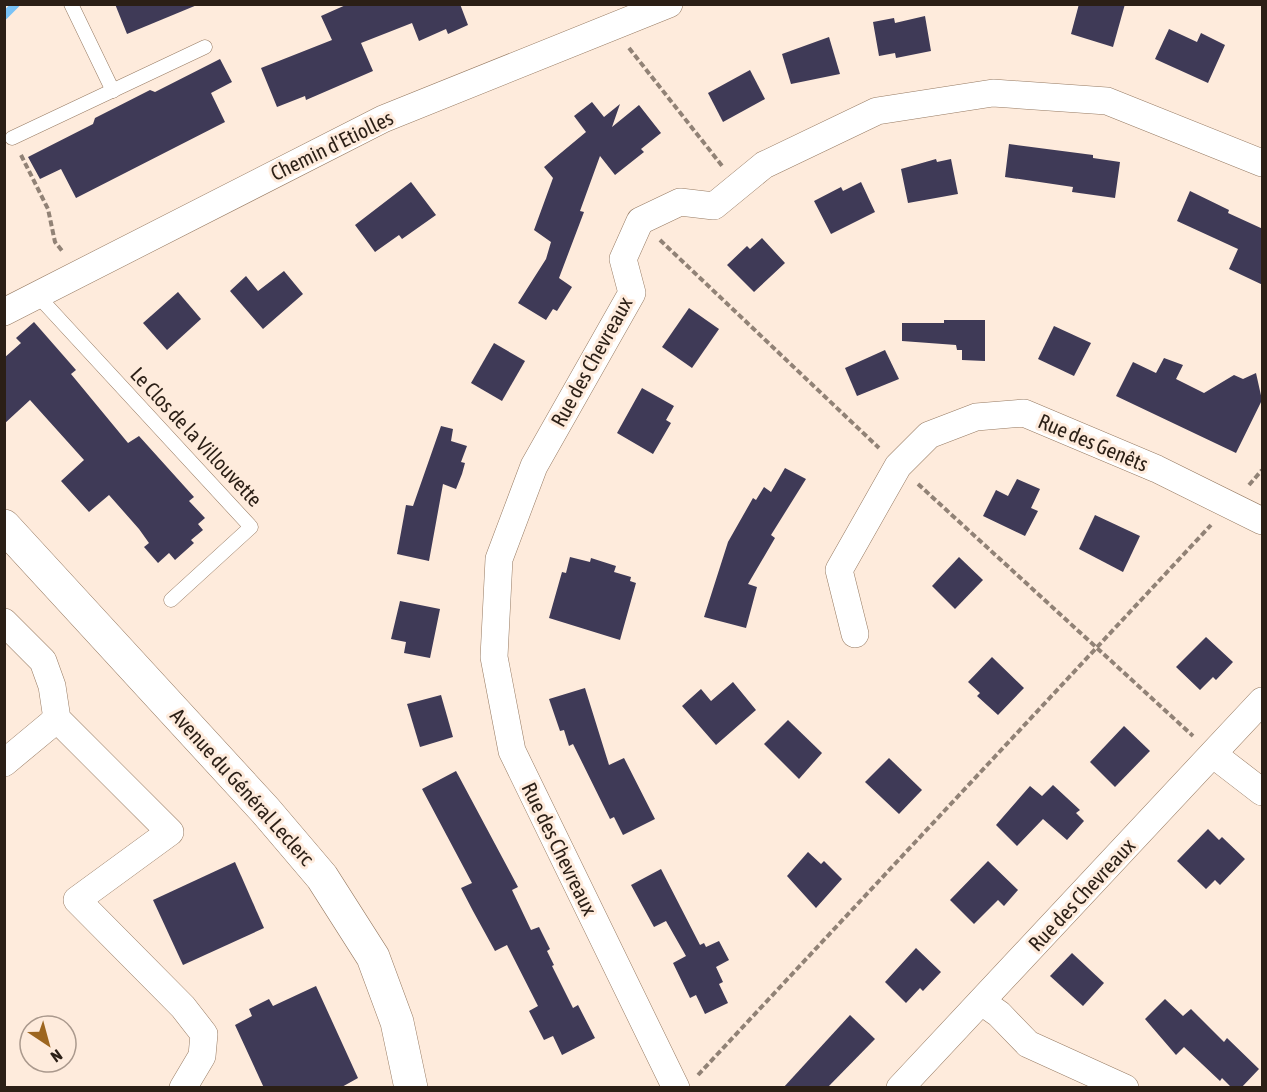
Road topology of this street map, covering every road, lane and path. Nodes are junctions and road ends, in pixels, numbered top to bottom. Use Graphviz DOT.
graph roads {
  1 [pos="71,4"];
  2 [pos="669,4"];
  3 [pos="612,26"];
  4 [pos="205,47"];
  5 [pos="113,91"];
  6 [pos="12,138"];
  7 [pos="1263,163"];
  8 [pos="738,187"];
  9 [pos="640,221"];
  10 [pos="80,273"];
  11 [pos="37,295"];
  12 [pos="4,312"];
  13 [pos="898,466"];
  14 [pos="1263,470"];
  15 [pos="1228,506"];
  16 [pos="1263,521"];
  17 [pos="4,526"];
  18 [pos="4,551"];
  19 [pos="171,600"];
  20 [pos="4,622"];
  21 [pos="855,634"];
  22 [pos="1097,646"];
  23 [pos="1263,701"];
  24 [pos="57,719"];
  25 [pos="1214,755"];
  26 [pos="4,763"];
  27 [pos="1263,792"];
  28 [pos="982,1002"];
  29 [pos="685,1083"];
  30 [pos="183,1088"];
  31 [pos="395,1088"];
  32 [pos="411,1088"];
  33 [pos="900,1088"];
  34 [pos="1125,1088"];
  1 -- 5 [label="lane"];
  2 -- 3 [label="street, Chemin d'Etiolles"];
  3 -- 8 [label="path"];
  3 -- 10 [label="street, Chemin d'Etiolles"];
  4 -- 5 [label="lane"];
  5 -- 6 [label="lane"];
  6 -- 10 [label="path"];
  7 -- 8 [label="street"];
  8 -- 9 [label="street"];
  9 -- 13 [label="path"];
  9 -- 29 [label="street, Rue des Chevreaux"];
  10 -- 11 [label="street, Chemin d'Etiolles"];
  11 -- 12 [label="street, Chemin d'Etiolles"];
  11 -- 19 [label="lane, Le Clos de la Villouvette"];
  13 -- 15 [label="street, Rue des Genêts"];
  13 -- 21 [label="street, Rue des Genêts"];
  13 -- 22 [label="path"];
  14 -- 15 [label="path"];
  15 -- 16 [label="street, Rue des Genêts"];
  15 -- 22 [label="path"];
  17 -- 32 [label="main road, Avenue du Général Leclerc"];
  18 -- 31 [label="main road, Avenue du Général Leclerc"];
  20 -- 24 [label="street"];
  22 -- 25 [label="path"];
  22 -- 29 [label="path"];
  23 -- 25 [label="street, Rue des Chevreaux"];
  24 -- 26 [label="street"];
  24 -- 30 [label="street"];
  25 -- 27 [label="street"];
  25 -- 28 [label="street, Rue des Chevreaux"];
  28 -- 33 [label="street, Rue des Chevreaux"];
  28 -- 34 [label="street"];
}
